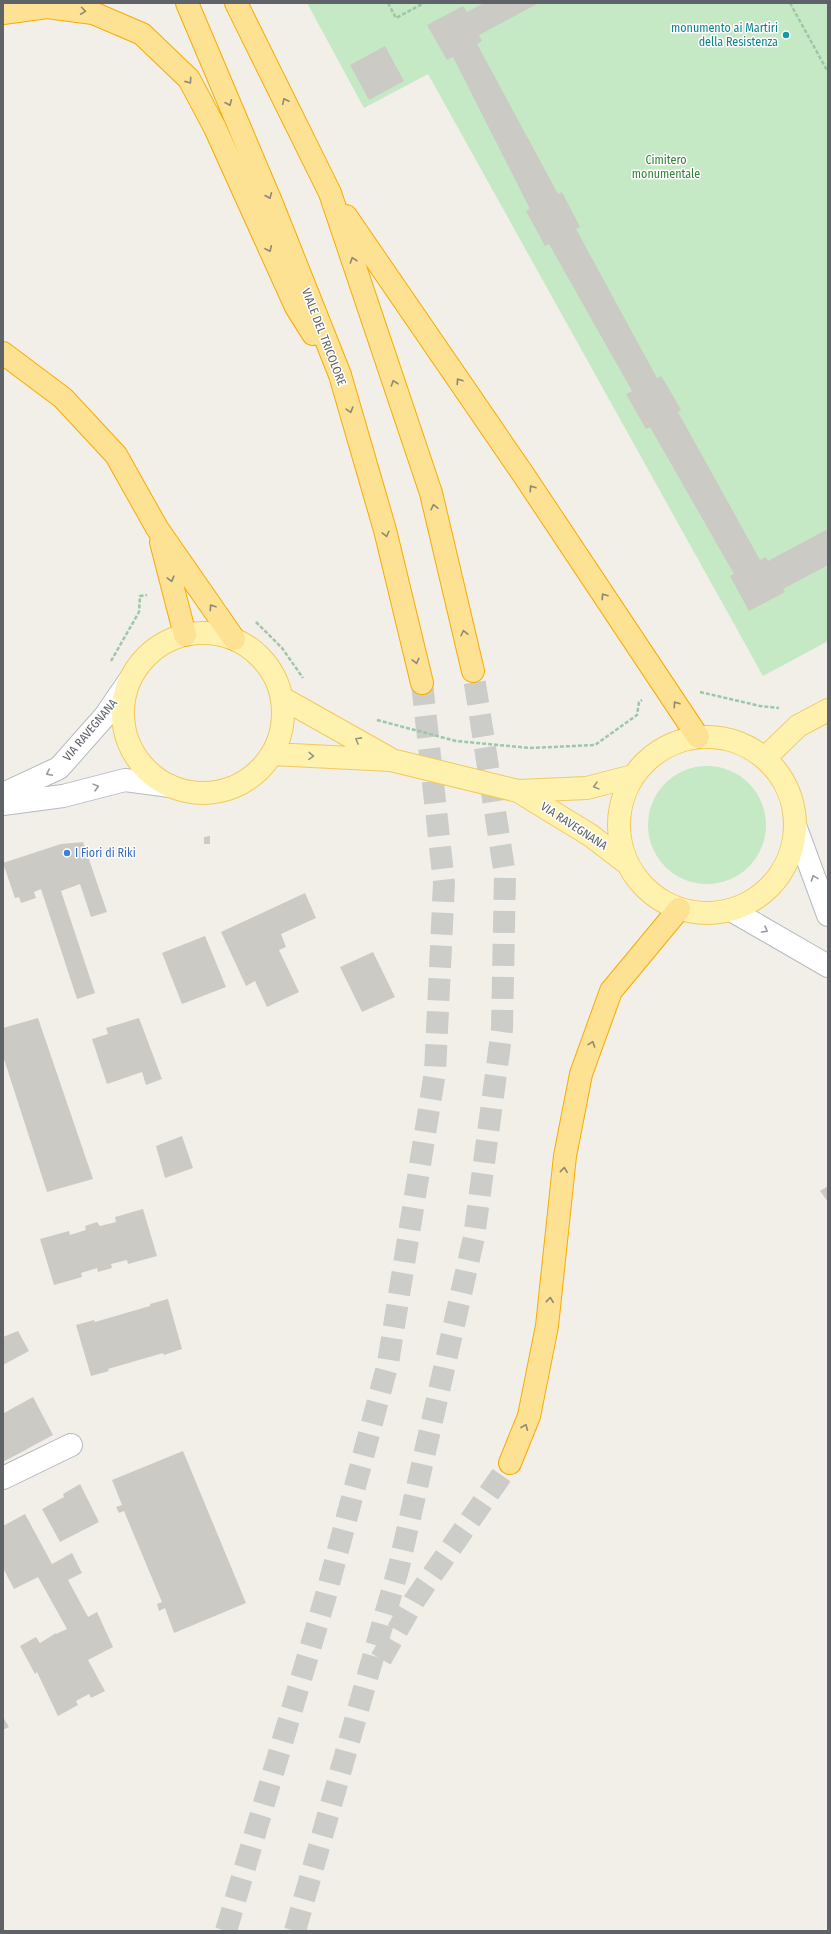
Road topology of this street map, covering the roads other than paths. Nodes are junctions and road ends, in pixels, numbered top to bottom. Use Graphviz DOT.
graph roads {
  1 [pos="187,3"];
  2 [pos="236,3"];
  3 [pos="3,13"];
  4 [pos="330,193"];
  5 [pos="3,353"];
  6 [pos="340,375"];
  7 [pos="157,528"];
  8 [pos="185,635"];
  9 [pos="234,639"];
  10 [pos="473,671"];
  11 [pos="129,681"];
  12 [pos="422,683"];
  13 [pos="282,698"];
  14 [pos="828,710"];
  15 [pos="698,737"];
  16 [pos="272,754"];
  17 [pos="766,758"];
  18 [pos="392,760"];
  19 [pos="633,776"];
  20 [pos="170,786"];
  21 [pos="518,791"];
  22 [pos="3,794"];
  23 [pos="3,804"];
  24 [pos="796,828"];
  25 [pos="628,864"];
  26 [pos="680,909"];
  27 [pos="731,910"];
  28 [pos="828,914"];
  29 [pos="828,966"];
  30 [pos="71,1445"];
  31 [pos="510,1463"];
  32 [pos="3,1478"];
  1 -- 6 [label="highway, VIALE DEL TRICOLORE, one-way"];
  4 -- 2 [label="highway, one-way"];
  3 -- 6 [label="highway, one-way"];
  10 -- 4 [label="highway, one-way"];
  15 -- 4 [label="highway, one-way"];
  5 -- 7 [label="highway"];
  6 -- 12 [label="highway, VIALE DEL TRICOLORE, one-way"];
  7 -- 8 [label="highway, one-way"];
  9 -- 7 [label="highway, one-way"];
  8 -- 9 [label="main road"];
  8 -- 11 [label="main road"];
  9 -- 13 [label="main road"];
  11 -- 20 [label="main road"];
  11 -- 22 [label="main road, VIA RAVEGNANA, one-way"];
  13 -- 16 [label="main road"];
  18 -- 13 [label="main road, VIA RAVEGNANA, one-way"];
  14 -- 17 [label="main road"];
  15 -- 17 [label="main road"];
  15 -- 19 [label="main road"];
  16 -- 18 [label="main road, VIA RAVEGNANA, one-way"];
  16 -- 20 [label="main road"];
  17 -- 24 [label="main road"];
  18 -- 21 [label="main road, VIA RAVEGNANA"];
  19 -- 21 [label="main road, VIA RAVEGNANA, one-way"];
  19 -- 25 [label="main road"];
  23 -- 20 [label="main road, one-way"];
  21 -- 25 [label="main road, VIA RAVEGNANA"];
  24 -- 27 [label="main road"];
  28 -- 24 [label="main road, one-way"];
  25 -- 26 [label="main road"];
  26 -- 27 [label="main road"];
  31 -- 26 [label="highway, one-way"];
  27 -- 29 [label="main road, one-way"];
  30 -- 32 [label="main road"];
}
